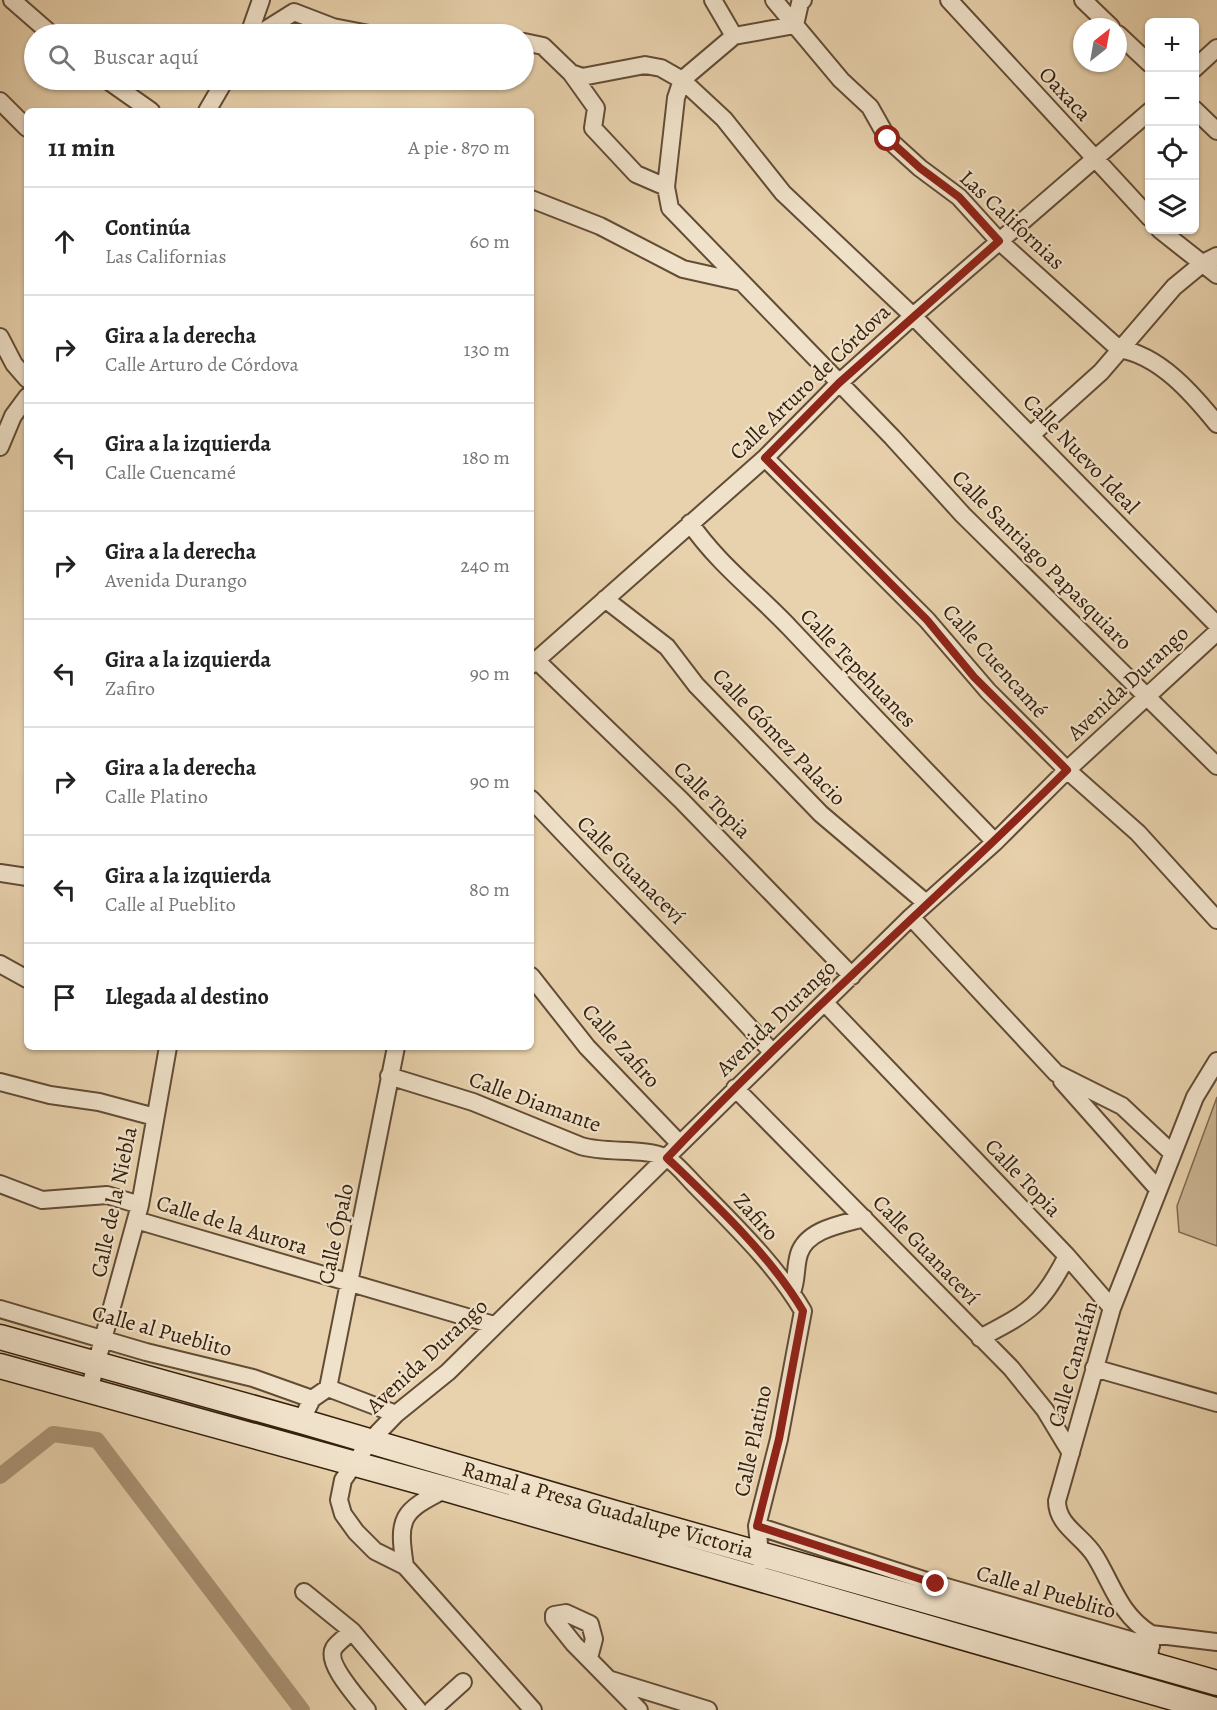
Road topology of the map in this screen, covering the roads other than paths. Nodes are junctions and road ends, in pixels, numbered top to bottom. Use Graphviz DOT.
graph roads {
  1 [pos="12,0"];
  2 [pos="261,0"];
  3 [pos="713,0"];
  4 [pos="774,0"];
  5 [pos="803,0"];
  6 [pos="949,0"];
  7 [pos="1083,0"];
  8 [pos="293,6"];
  9 [pos="1102,18"];
  10 [pos="40,24"];
  11 [pos="253,24"];
  12 [pos="271,24"];
  13 [pos="327,24"];
  14 [pos="795,25"];
  15 [pos="734,36"];
  16 [pos="1127,43"];
  17 [pos="534,44"];
  18 [pos="1217,48"];
  19 [pos="1145,60"];
  20 [pos="1199,64"];
  21 [pos="571,73"];
  22 [pos="682,80"];
  23 [pos="121,90"];
  24 [pos="219,90"];
  25 [pos="0,101"];
  26 [pos="147,108"];
  27 [pos="209,108"];
  28 [pos="1199,114"];
  29 [pos="1145,115"];
  30 [pos="24,125"];
  31 [pos="1217,131"];
  32 [pos="1095,160"];
  33 [pos="666,187"];
  34 [pos="534,200"];
  35 [pos="1145,214"];
  36 [pos="1167,234"];
  37 [pos="999,241"];
  38 [pos="1210,260"];
  39 [pos="1217,275"];
  40 [pos="741,282"];
  41 [pos="913,316"];
  42 [pos="0,337"];
  43 [pos="1119,349"];
  44 [pos="24,355"];
  45 [pos="14,364"];
  46 [pos="24,376"];
  47 [pos="839,383"];
  48 [pos="24,401"];
  49 [pos="1217,424"];
  50 [pos="1031,435"];
  51 [pos="0,447"];
  52 [pos="765,458"];
  53 [pos="690,523"];
  54 [pos="605,599"];
  55 [pos="1217,625"];
  56 [pos="1217,632"];
  57 [pos="534,663"];
  58 [pos="1146,696"];
  59 [pos="1217,766"];
  60 [pos="1067,770"];
  61 [pos="534,802"];
  62 [pos="995,842"];
  63 [pos="0,873"];
  64 [pos="24,877"];
  65 [pos="926,903"];
  66 [pos="911,917"];
  67 [pos="1217,920"];
  68 [pos="0,964"];
  69 [pos="852,976"];
  70 [pos="24,977"];
  71 [pos="534,980"];
  72 [pos="825,1003"];
  73 [pos="167,1050"];
  74 [pos="395,1050"];
  75 [pos="772,1052"];
  76 [pos="1217,1061"];
  77 [pos="1056,1073"];
  78 [pos="389,1076"];
  79 [pos="0,1082"];
  80 [pos="735,1088"];
  81 [pos="154,1117"];
  82 [pos="681,1144"];
  83 [pos="1171,1152"];
  84 [pos="667,1158"];
  85 [pos="0,1184"];
  86 [pos="1157,1188"];
  87 [pos="138,1213"];
  88 [pos="864,1218"];
  89 [pos="1067,1256"];
  90 [pos="349,1282"];
  91 [pos="792,1292"];
  92 [pos="1112,1308"];
  93 [pos="0,1309"];
  94 [pos="803,1311"];
  95 [pos="494,1325"];
  96 [pos="0,1337"];
  97 [pos="980,1338"];
  98 [pos="105,1340"];
  99 [pos="98,1365"];
  100 [pos="0,1366"];
  101 [pos="1094,1368"];
  102 [pos="328,1388"];
  103 [pos="89,1390"];
  104 [pos="1217,1403"];
  105 [pos="307,1410"];
  106 [pos="396,1414"];
  107 [pos="370,1441"];
  108 [pos="1071,1453"];
  109 [pos="354,1464"];
  110 [pos="446,1489"];
  111 [pos="757,1526"];
  112 [pos="762,1555"];
  113 [pos="405,1566"];
  114 [pos="760,1580"];
  115 [pos="304,1592"];
  116 [pos="352,1631"];
  117 [pos="1217,1642"];
  118 [pos="1150,1648"];
  119 [pos="589,1658"];
  120 [pos="610,1680"];
  121 [pos="463,1682"];
  122 [pos="1217,1683"];
  123 [pos="367,1710"];
  124 [pos="418,1710"];
  125 [pos="432,1710"];
  126 [pos="533,1710"];
  127 [pos="639,1710"];
  128 [pos="708,1710"];
  129 [pos="1215,1710"];
  1 -- 10 [label="street"];
  2 -- 11 [label="street"];
  3 -- 15 [label="street"];
  4 -- 14 [label="street, Las Californias"];
  5 -- 14 [label="street"];
  6 -- 32 [label="street, Oaxaca"];
  7 -- 9 [label="street"];
  8 -- 12 [label="street"];
  8 -- 13 [label="street"];
  14 -- 15 [label="street"];
  14 -- 37 [label="street, Las Californias"];
  15 -- 22 [label="street"];
  16 -- 19 [label="street"];
  17 -- 21 [label="street"];
  18 -- 20 [label="street"];
  21 -- 22 [label="street, Calle Nuevo Ideal"];
  21 -- 33 [label="street"];
  22 -- 33 [label="street"];
  22 -- 41 [label="street, Calle Nuevo Ideal"];
  23 -- 26 [label="street"];
  24 -- 27 [label="street"];
  25 -- 30 [label="street"];
  28 -- 31 [label="street"];
  29 -- 32 [label="street, Calle Arturo de Córdova"];
  32 -- 35 [label="street, Oaxaca"];
  32 -- 37 [label="street, Calle Arturo de Córdova"];
  33 -- 40 [label="street, Calle Santiago Papasquiaro"];
  34 -- 40 [label="street"];
  36 -- 38 [label="street"];
  37 -- 41 [label="street, Calle Arturo de Córdova"];
  37 -- 43 [label="street, Las Californias"];
  38 -- 39 [label="street"];
  38 -- 43 [label="street"];
  40 -- 47 [label="street, Calle Santiago Papasquiaro"];
  41 -- 47 [label="street, Calle Arturo de Córdova"];
  41 -- 50 [label="street, Calle Nuevo Ideal"];
  42 -- 45 [label="street"];
  43 -- 49 [label="street, Las Californias"];
  43 -- 50 [label="street"];
  44 -- 45 [label="street"];
  45 -- 46 [label="street"];
  47 -- 52 [label="street, Calle Arturo de Córdova"];
  47 -- 58 [label="street, Calle Santiago Papasquiaro"];
  48 -- 51 [label="street"];
  50 -- 55 [label="street, Calle Nuevo Ideal"];
  52 -- 53 [label="street, Calle Arturo de Córdova"];
  52 -- 60 [label="street, Calle Cuencamé"];
  53 -- 54 [label="street, Calle Arturo de Córdova"];
  53 -- 62 [label="street, Calle Tepehuanes"];
  54 -- 57 [label="street, Calle Arturo de Córdova"];
  54 -- 65 [label="street, Calle Gómez Palacio"];
  56 -- 58 [label="street, Avenida Durango"];
  57 -- 69 [label="street, Calle Topia"];
  58 -- 59 [label="street, Calle Santiago Papasquiaro"];
  58 -- 60 [label="street, Avenida Durango"];
  60 -- 62 [label="street, Avenida Durango"];
  60 -- 67 [label="street, Calle Cuencamé"];
  61 -- 75 [label="street, Calle Guanaceví"];
  62 -- 65 [label="street, Avenida Durango"];
  63 -- 64 [label="street"];
  65 -- 66 [label="street, Avenida Durango"];
  66 -- 69 [label="street, Avenida Durango"];
  66 -- 77 [label="street"];
  68 -- 70 [label="street"];
  69 -- 72 [label="street, Avenida Durango"];
  71 -- 82 [label="street, Calle Zafiro"];
  72 -- 75 [label="street, Avenida Durango"];
  72 -- 89 [label="street, Calle Topia"];
  73 -- 81 [label="street, Calle de la Niebla"];
  74 -- 78 [label="street, Calle Ópalo"];
  75 -- 80 [label="street, Avenida Durango"];
  76 -- 83 [label="street, Calle Canatlán"];
  77 -- 83 [label="street"];
  77 -- 86 [label="street"];
  78 -- 84 [label="street, Calle Diamante"];
  78 -- 90 [label="street, Calle Ópalo"];
  79 -- 81 [label="street"];
  80 -- 82 [label="street, Avenida Durango"];
  80 -- 88 [label="street, Calle Guanaceví"];
  81 -- 87 [label="street, Calle de la Niebla"];
  82 -- 84 [label="street, Avenida Durango"];
  83 -- 86 [label="street, Calle Canatlán"];
  84 -- 91 [label="street, Zafiro"];
  84 -- 95 [label="street, Avenida Durango"];
  85 -- 87 [label="street, Calle de la Aurora"];
  86 -- 92 [label="street, Calle Canatlán"];
  87 -- 90 [label="street, Calle de la Aurora"];
  87 -- 98 [label="street, Calle de la Niebla"];
  88 -- 91 [label="street"];
  88 -- 97 [label="street, Calle Guanaceví"];
  89 -- 92 [label="street, Calle Topia"];
  89 -- 97 [label="street"];
  90 -- 95 [label="street, Calle de la Aurora"];
  90 -- 102 [label="street, Calle Ópalo"];
  91 -- 94 [label="street, Zafiro"];
  92 -- 101 [label="street, Calle Canatlán"];
  93 -- 98 [label="street, Calle al Pueblito"];
  94 -- 111 [label="street, Calle Platino"];
  95 -- 106 [label="street, Avenida Durango"];
  96 -- 99 [label="main road, Ramal a Presa Guadalupe Victoria"];
  97 -- 108 [label="street, Calle Guanaceví"];
  98 -- 99 [label="street, Calle de la Niebla"];
  98 -- 105 [label="street, Calle al Pueblito"];
  99 -- 103 [label="street, Calle de la Niebla"];
  99 -- 105 [label="main road, Ramal a Presa Guadalupe Victoria"];
  100 -- 103 [label="main road, Ramal a Presa Guadalupe Victoria"];
  101 -- 104 [label="street"];
  101 -- 108 [label="street, Calle Canatlán"];
  102 -- 105 [label="street"];
  102 -- 106 [label="street"];
  103 -- 109 [label="main road, Ramal a Presa Guadalupe Victoria"];
  105 -- 107 [label="main road, Ramal a Presa Guadalupe Victoria"];
  106 -- 107 [label="street, Avenida Durango"];
  107 -- 109 [label="street, Avenida Durango"];
  107 -- 112 [label="main road, Ramal a Presa Guadalupe Victoria"];
  108 -- 118 [label="street, Calle Canatlán"];
  109 -- 110 [label="main road, Ramal a Presa Guadalupe Victoria"];
  109 -- 113 [label="street, Avenida Durango"];
  110 -- 113 [label="street"];
  110 -- 114 [label="main road, Ramal a Presa Guadalupe Victoria"];
  111 -- 112 [label="street, Calle Platino"];
  111 -- 118 [label="street, Calle al Pueblito"];
  112 -- 114 [label="street, Calle Platino"];
  112 -- 118 [label="main road, Ramal a Presa Guadalupe Victoria"];
  113 -- 126 [label="street"];
  114 -- 129 [label="main road, Ramal a Presa Guadalupe Victoria"];
  115 -- 116 [label="street"];
  116 -- 123 [label="street"];
  116 -- 124 [label="street"];
  117 -- 118 [label="street, Calle al Pueblito"];
  118 -- 122 [label="main road, Ramal a Presa Guadalupe Victoria"];
  119 -- 120 [label="street"];
  120 -- 127 [label="street"];
  120 -- 128 [label="street"];
  121 -- 125 [label="street"];
}
